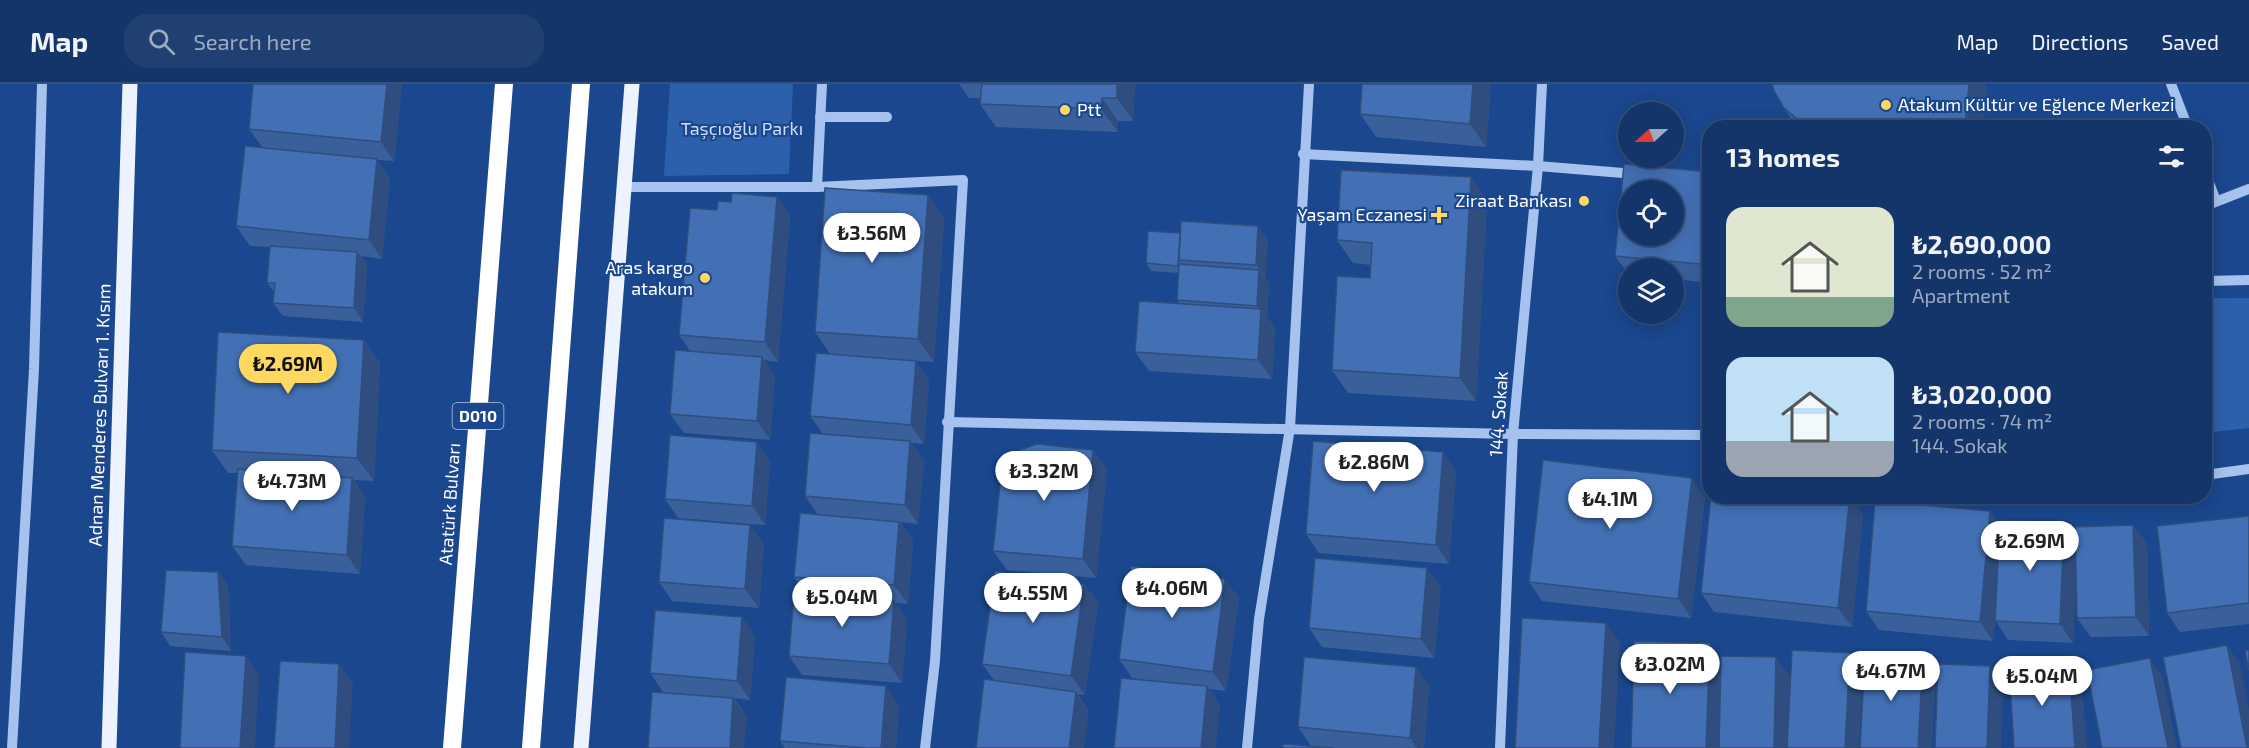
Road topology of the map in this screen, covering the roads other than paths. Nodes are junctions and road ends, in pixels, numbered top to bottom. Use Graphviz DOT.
graph roads {
  1 [pos="42,84"];
  2 [pos="130,84"];
  3 [pos="504,84"];
  4 [pos="581,84"];
  5 [pos="632,84"];
  6 [pos="822,84"];
  7 [pos="1309,84"];
  8 [pos="1542,84"];
  9 [pos="2171,84"];
  10 [pos="820,117"];
  11 [pos="886,117"];
  12 [pos="2185,120"];
  13 [pos="1303,154"];
  14 [pos="1538,166"];
  15 [pos="1653,176"];
  16 [pos="624,187"];
  17 [pos="817,187"];
  18 [pos="2249,189"];
  19 [pos="2212,190"];
  20 [pos="2216,201"];
  21 [pos="2212,203"];
  22 [pos="2249,280"];
  23 [pos="2212,281"];
  24 [pos="947,422"];
  25 [pos="1290,428"];
  26 [pos="1514,434"];
  27 [pos="1702,435"];
  28 [pos="2249,469"];
  29 [pos="2212,474"];
  30 [pos="12,748"];
  31 [pos="109,748"];
  32 [pos="452,748"];
  33 [pos="531,748"];
  34 [pos="581,748"];
  35 [pos="925,748"];
  36 [pos="1247,748"];
  37 [pos="1500,748"];
  1 -- 30 [label="street"];
  2 -- 31 [label="main road, Adnan Menderes Bulvarı 1. Kısım"];
  3 -- 32 [label="highway, Atatürk Bulvarı / D010"];
  4 -- 33 [label="highway"];
  5 -- 16 [label="main road"];
  6 -- 10 [label="street"];
  7 -- 13 [label="street"];
  8 -- 14 [label="street, 144. Sokak"];
  9 -- 12 [label="street"];
  10 -- 11 [label="street"];
  10 -- 17 [label="street"];
  13 -- 14 [label="street"];
  13 -- 25 [label="street"];
  14 -- 15 [label="street"];
  14 -- 26 [label="street, 144. Sokak"];
  16 -- 17 [label="street"];
  16 -- 34 [label="main road"];
  17 -- 24 [label="street"];
  18 -- 20 [label="street"];
  19 -- 20 [label="street"];
  20 -- 21 [label="street"];
  22 -- 23 [label="street"];
  24 -- 25 [label="street"];
  24 -- 35 [label="street"];
  25 -- 26 [label="street"];
  25 -- 36 [label="street"];
  26 -- 27 [label="street"];
  26 -- 37 [label="street, 144. Sokak"];
  28 -- 29 [label="street"];
}
